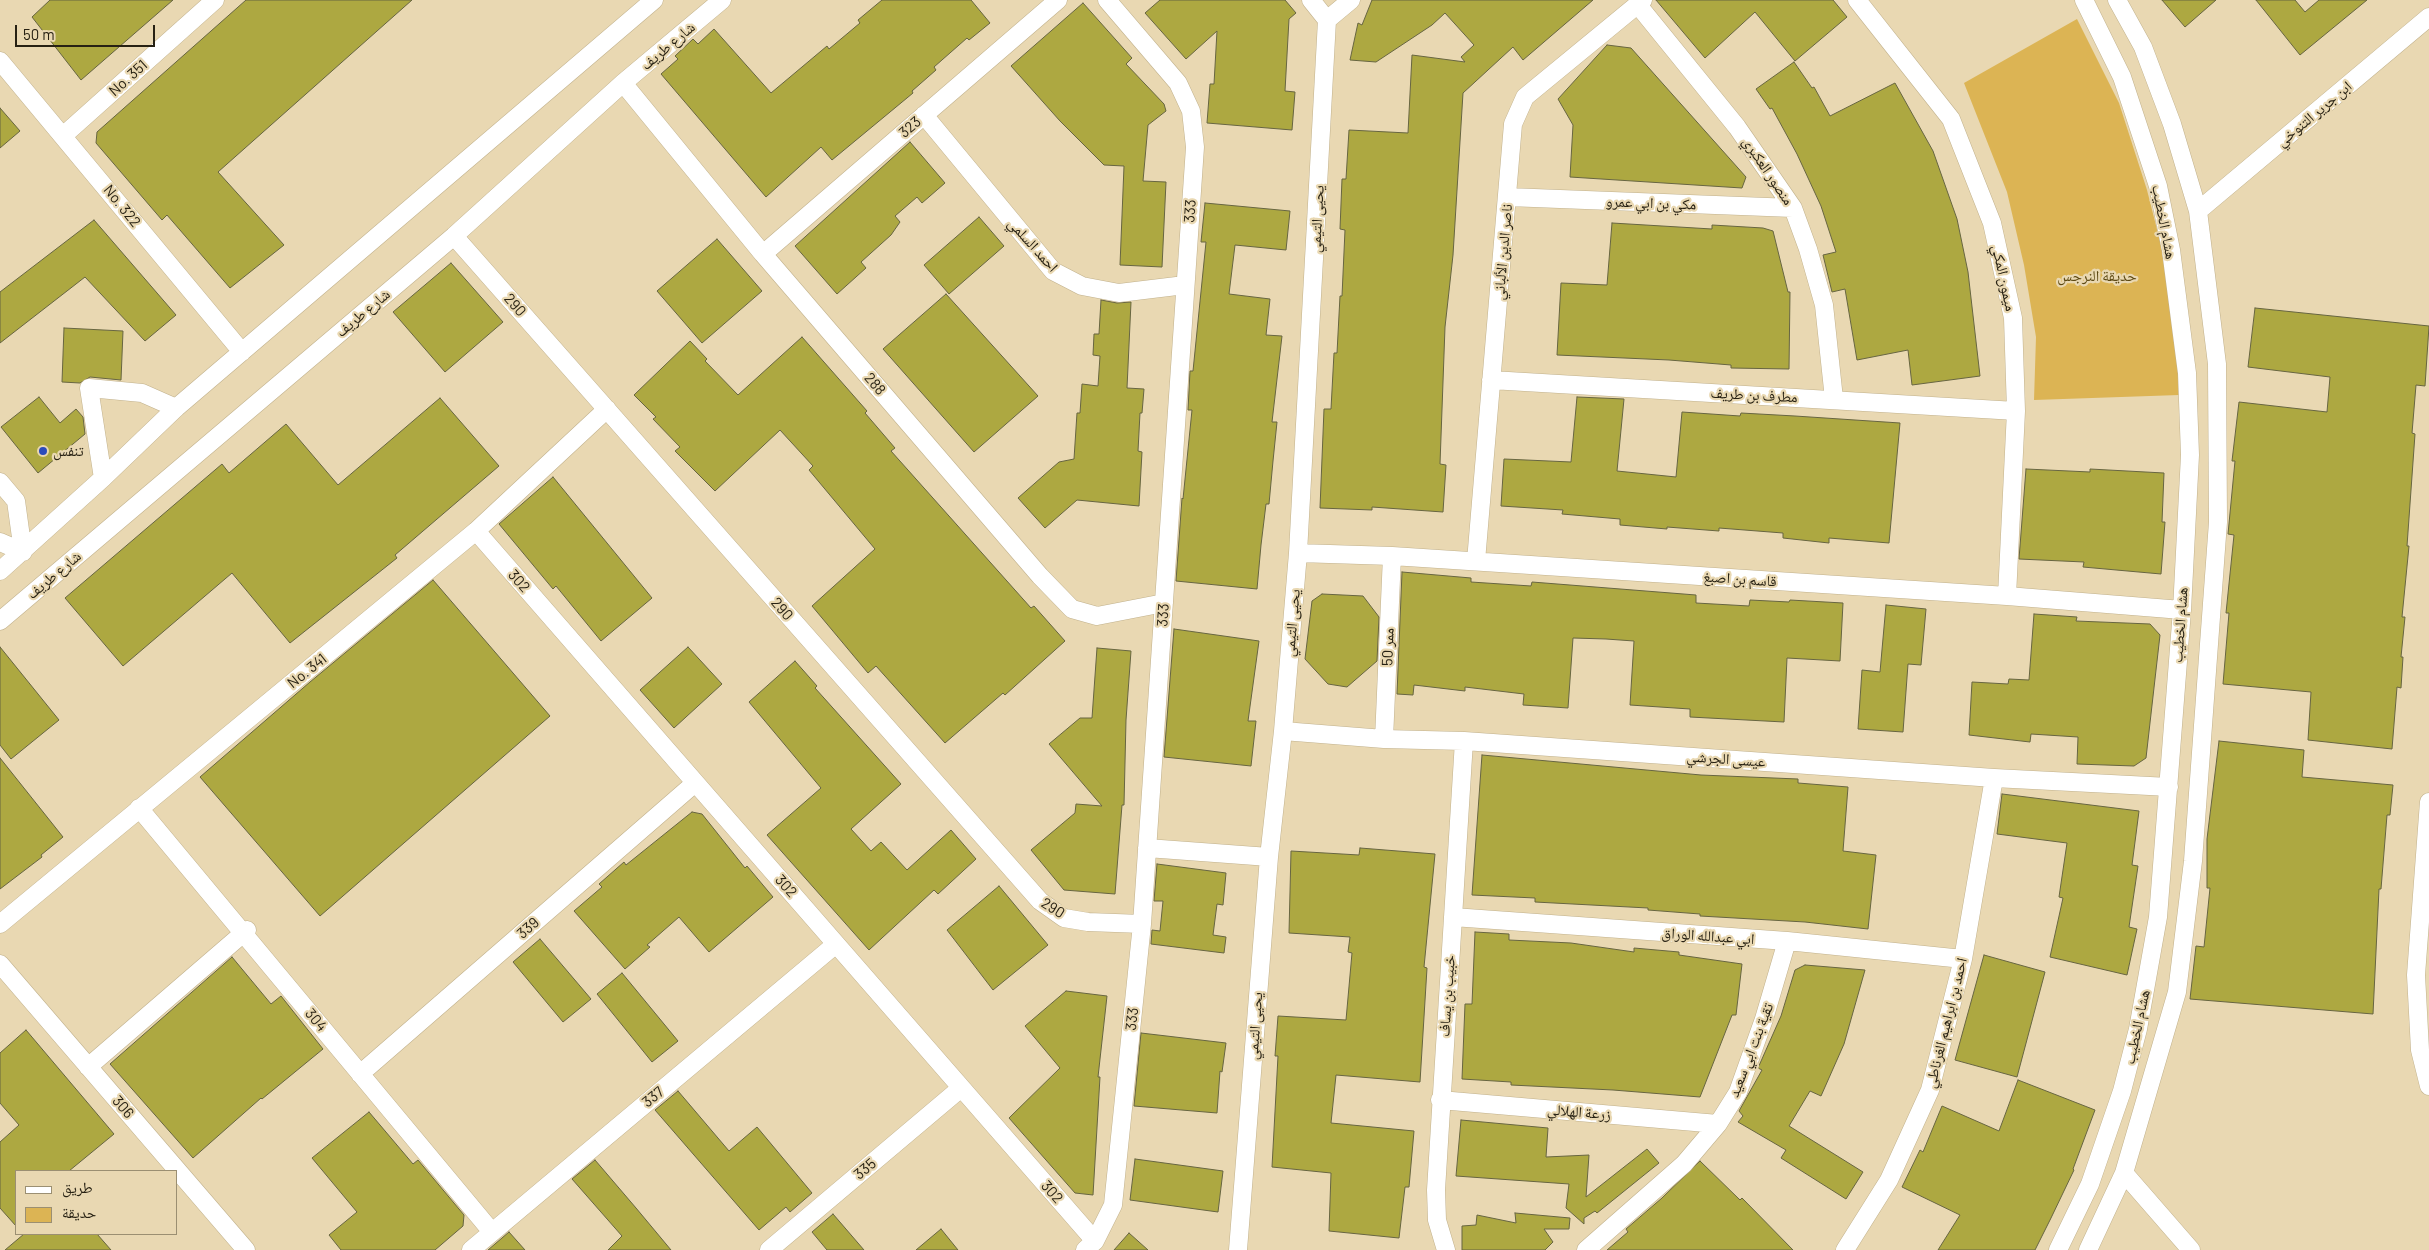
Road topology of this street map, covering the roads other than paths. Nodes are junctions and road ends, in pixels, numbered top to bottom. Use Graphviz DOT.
graph roads {
  1 [pos="215,0"];
  2 [pos="722,0"];
  3 [pos="1058,0"];
  4 [pos="1107,0"];
  5 [pos="1311,0"];
  6 [pos="1351,0"];
  7 [pos="1857,0"];
  8 [pos="2084,0"];
  9 [pos="2117,0"];
  10 [pos="1640,2"];
  11 [pos="642,4"];
  12 [pos="2429,17"];
  13 [pos="1327,20"];
  14 [pos="0,61"];
  15 [pos="623,83"];
  16 [pos="924,115"];
  17 [pos="64,135"];
  18 [pos="1508,198"];
  19 [pos="1793,208"];
  20 [pos="2198,211"];
  21 [pos="454,236"];
  22 [pos="763,254"];
  23 [pos="1185,285"];
  24 [pos="242,352"];
  25 [pos="1491,380"];
  26 [pos="1834,399"];
  27 [pos="176,408"];
  28 [pos="607,409"];
  29 [pos="2016,411"];
  30 [pos="103,478"];
  31 [pos="0,482"];
  32 [pos="476,531"];
  33 [pos="0,542"];
  34 [pos="23,552"];
  35 [pos="1298,553"];
  36 [pos="1392,556"];
  37 [pos="1476,561"];
  38 [pos="0,571"];
  39 [pos="2007,596"];
  40 [pos="1164,603"];
  41 [pos="2182,610"];
  42 [pos="0,621"];
  43 [pos="1284,731"];
  44 [pos="1384,739"];
  45 [pos="1464,741"];
  46 [pos="1994,778"];
  47 [pos="695,783"];
  48 [pos="2169,786"];
  49 [pos="2429,802"];
  50 [pos="139,808"];
  51 [pos="1147,848"];
  52 [pos="1268,857"];
  53 [pos="1453,917"];
  54 [pos="0,924"];
  55 [pos="1142,924"];
  56 [pos="245,932"];
  57 [pos="1787,941"];
  58 [pos="836,944"];
  59 [pos="1963,959"];
  60 [pos="0,964"];
  61 [pos="88,1067"];
  62 [pos="360,1074"];
  63 [pos="2429,1086"];
  64 [pos="961,1088"];
  65 [pos="1440,1100"];
  66 [pos="1718,1124"];
  67 [pos="177,1170"];
  68 [pos="178,1171"];
  69 [pos="2124,1173"];
  70 [pos="492,1232"];
  71 [pos="1090,1246"];
  72 [pos="246,1250"];
  73 [pos="471,1250"];
  74 [pos="769,1250"];
  75 [pos="1238,1250"];
  76 [pos="1446,1250"];
  77 [pos="1586,1250"];
  78 [pos="1845,1250"];
  79 [pos="2058,1250"];
  80 [pos="2088,1250"];
  81 [pos="2191,1250"];
  1 -- 17 [label="street, No. 351"];
  2 -- 15 [label="street, شارع طريف"];
  3 -- 16 [label="street, 323"];
  4 -- 23 [label="street, 333"];
  5 -- 13 [label="street"];
  6 -- 13 [label="street"];
  7 -- 29 [label="street, ميمون المكي"];
  8 -- 41 [label="street, هشام الخطيب"];
  9 -- 20 [label="street, هشام الخطيب"];
  10 -- 18 [label="street, ناصر الدين الألباني"];
  10 -- 19 [label="street, منصور العكبري"];
  11 -- 24 [label="street"];
  12 -- 20 [label="street, ابن جرير التنوخي"];
  13 -- 35 [label="street, يحيى التيمي"];
  14 -- 17 [label="street, No. 322"];
  15 -- 21 [label="street, شارع طريف"];
  15 -- 22 [label="street, 288"];
  16 -- 22 [label="street, 323"];
  16 -- 23 [label="street, احمد السلمي"];
  17 -- 24 [label="street, No. 322"];
  18 -- 19 [label="street, مكي بن ابي عمرو"];
  18 -- 25 [label="street, ناصر الدين الألباني"];
  19 -- 26 [label="street, منصور العكبري"];
  20 -- 69 [label="street, هشام الخطيب"];
  21 -- 28 [label="street, 290"];
  21 -- 42 [label="street, شارع طريف"];
  22 -- 40 [label="street, 288"];
  23 -- 40 [label="street, 333"];
  24 -- 27 [label="street"];
  25 -- 26 [label="street, مطرف بن طريف"];
  25 -- 37 [label="street, ناصر الدين الألباني"];
  26 -- 29 [label="street, مطرف بن طريف"];
  27 -- 30 [label="street"];
  27 -- 30 [label="street"];
  28 -- 32 [label="street, No. 341"];
  28 -- 55 [label="street, 290"];
  29 -- 39 [label="street, ميمون المكي"];
  30 -- 34 [label="street"];
  31 -- 34 [label="street"];
  32 -- 47 [label="street, 302"];
  32 -- 50 [label="street, No. 341"];
  33 -- 34 [label="street"];
  34 -- 38 [label="street"];
  35 -- 36 [label="street, قاسم بن اصبغ"];
  35 -- 43 [label="street, يحيى التيمي"];
  36 -- 37 [label="street, قاسم بن اصبغ"];
  36 -- 44 [label="street, ممر 50"];
  37 -- 39 [label="street, قاسم بن اصبغ"];
  39 -- 41 [label="street, قاسم بن اصبغ"];
  40 -- 51 [label="street, 333"];
  41 -- 48 [label="street, هشام الخطيب"];
  43 -- 44 [label="street, عيسى الجرشي"];
  43 -- 52 [label="street, يحيى التيمي"];
  44 -- 45 [label="street, عيسى الجرشي"];
  45 -- 46 [label="street, عيسى الجرشي"];
  45 -- 53 [label="street, خبيب بن يساف"];
  46 -- 48 [label="street, عيسى الجرشي"];
  46 -- 59 [label="street, احمد بن ابراهيم الغرناطي"];
  47 -- 58 [label="street, 302"];
  47 -- 62 [label="street, 339"];
  48 -- 79 [label="street, هشام الخطيب"];
  49 -- 63 [label="street"];
  50 -- 54 [label="street, No. 341"];
  50 -- 56 [label="street, 304"];
  51 -- 52 [label="street"];
  51 -- 55 [label="street, 333"];
  52 -- 75 [label="street, يحيى التيمي"];
  53 -- 57 [label="street, ابي عبدالله الوراق"];
  53 -- 65 [label="street, خبيب بن يساف"];
  55 -- 71 [label="street, 333"];
  56 -- 61 [label="street"];
  56 -- 62 [label="street, 304"];
  57 -- 59 [label="street, ابي عبدالله الوراق"];
  57 -- 66 [label="street, تقية بنت ابي سعيد"];
  58 -- 64 [label="street, 302"];
  58 -- 70 [label="street, 337"];
  59 -- 78 [label="street, احمد بن ابراهيم الغرناطي"];
  60 -- 61 [label="street, 306"];
  61 -- 67 [label="street, 306"];
  62 -- 70 [label="street, 304"];
  64 -- 71 [label="street, 302"];
  64 -- 74 [label="street, 335"];
  65 -- 66 [label="street, زرعة الهلالي"];
  65 -- 76 [label="street, خبيب بن يساف"];
  66 -- 77 [label="street, تقية بنت ابي سعيد"];
  68 -- 72 [label="street, 306"];
  69 -- 80 [label="street, هشام الخطيب"];
  69 -- 81 [label="street"];
  70 -- 73 [label="street, 337"];
}
